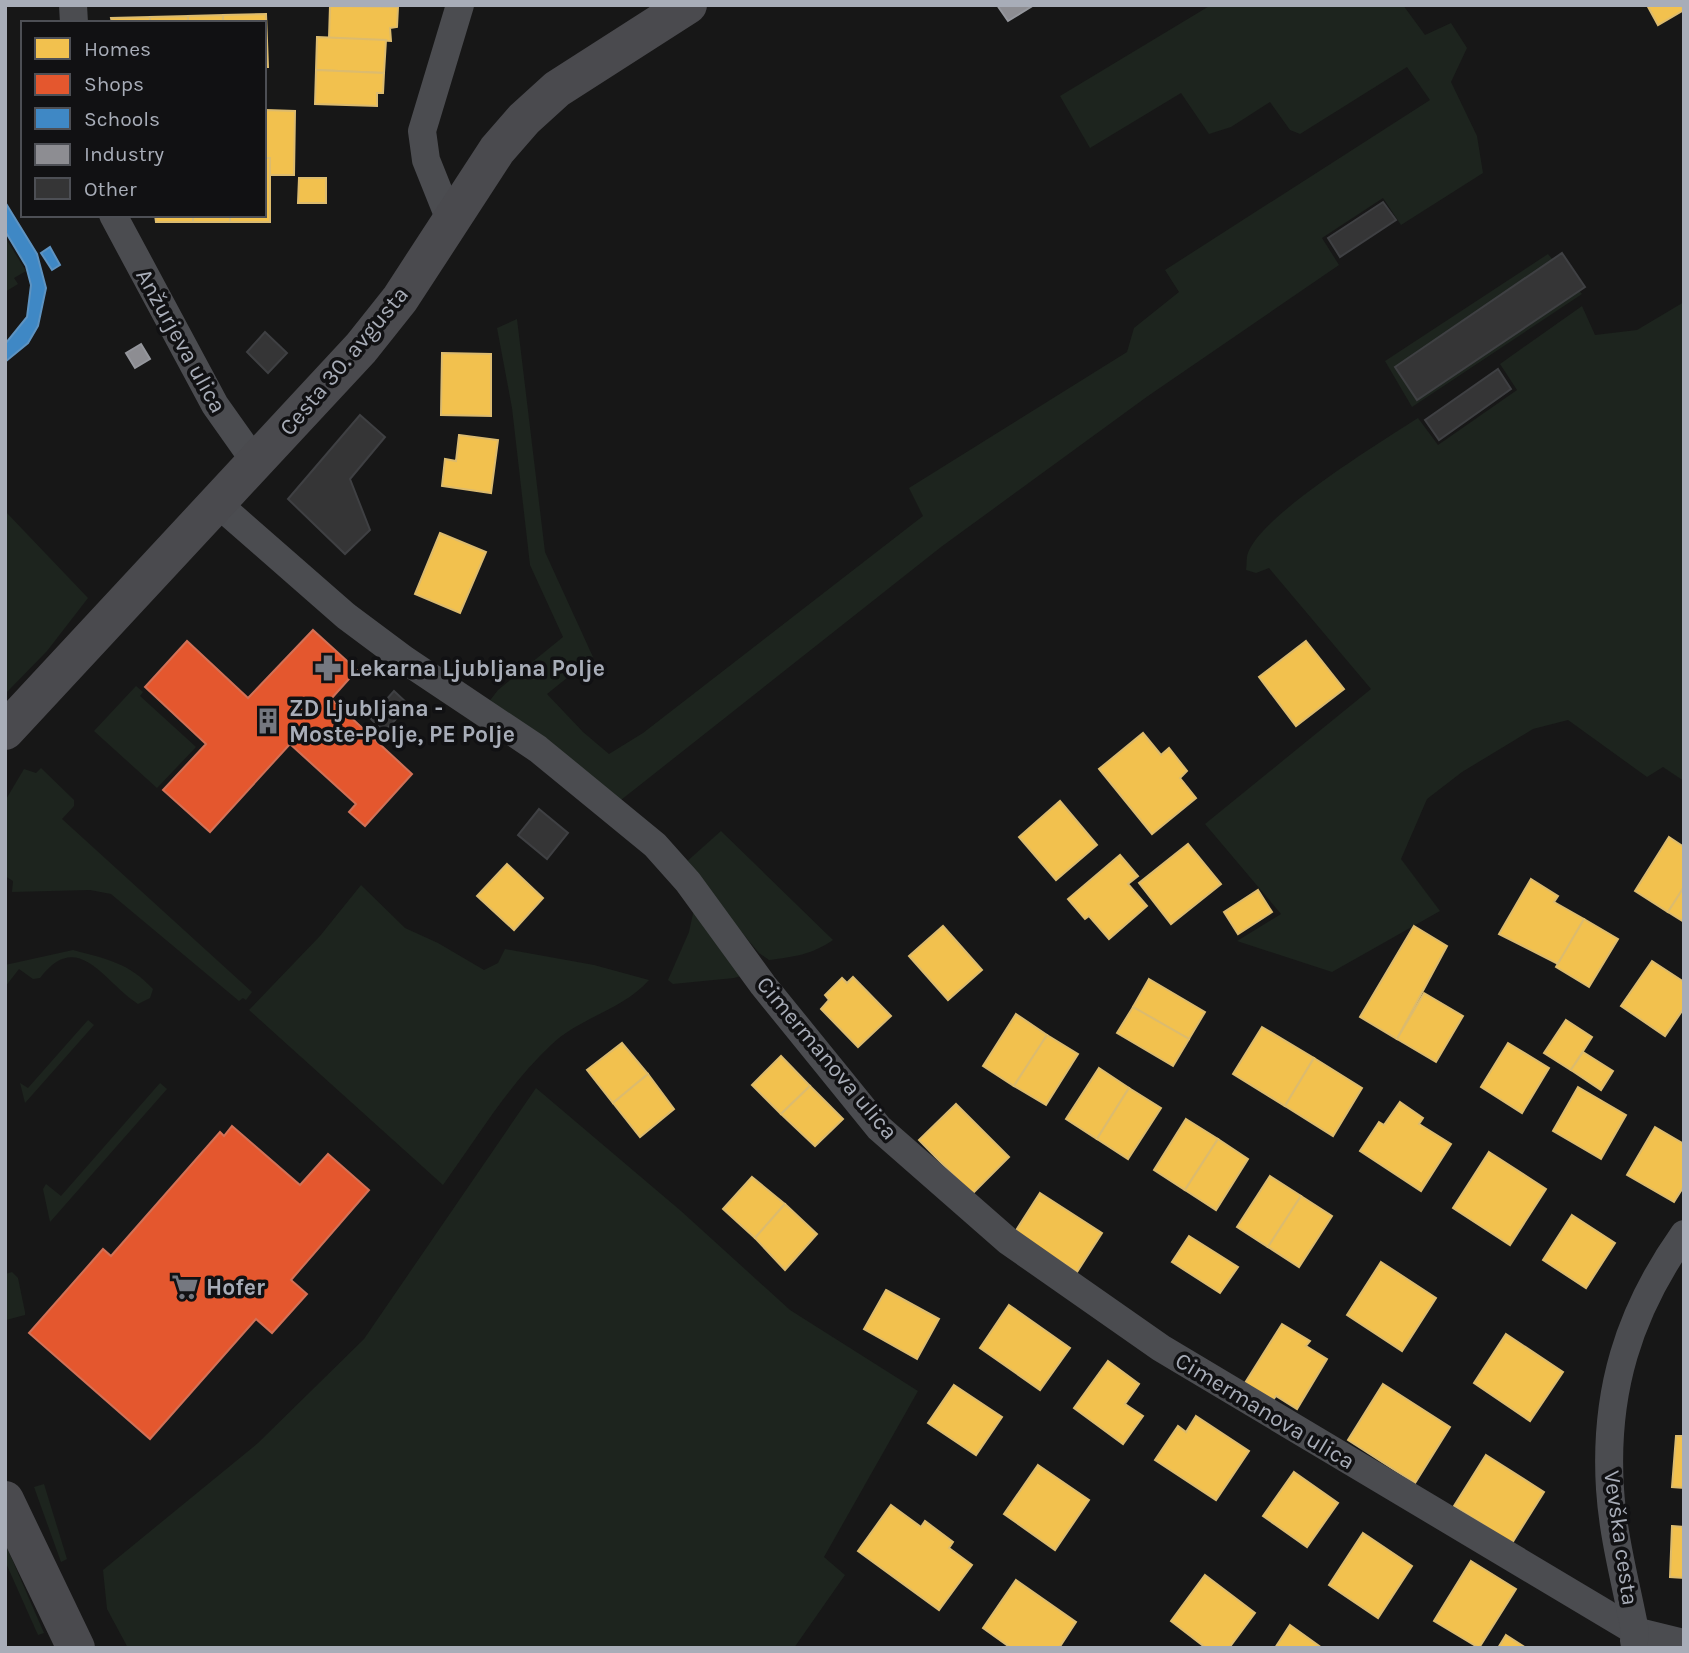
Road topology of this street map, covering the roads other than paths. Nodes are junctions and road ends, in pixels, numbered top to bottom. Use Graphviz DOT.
graph roads {
  1 [pos="460,5"];
  2 [pos="688,5"];
  3 [pos="114,217"];
  4 [pos="450,220"];
  5 [pos="256,463"];
  6 [pos="218,504"];
  7 [pos="5,731"];
  8 [pos="1684,1234"];
  9 [pos="5,1500"];
  10 [pos="1634,1639"];
  11 [pos="1684,1643"];
  12 [pos="76,1648"];
  1 -- 4 [label="street"];
  2 -- 4 [label="street, Cesta 30. avgusta"];
  3 -- 5 [label="street, Anžurjeva ulica"];
  4 -- 5 [label="street, Cesta 30. avgusta"];
  5 -- 6 [label="street, Cesta 30. avgusta"];
  6 -- 7 [label="street, Cesta 30. avgusta"];
  6 -- 10 [label="street, Cimermanova ulica"];
  8 -- 10 [label="street, Vevška cesta"];
  9 -- 12 [label="street"];
  10 -- 11 [label="street, Cimermanova ulica"];
}
